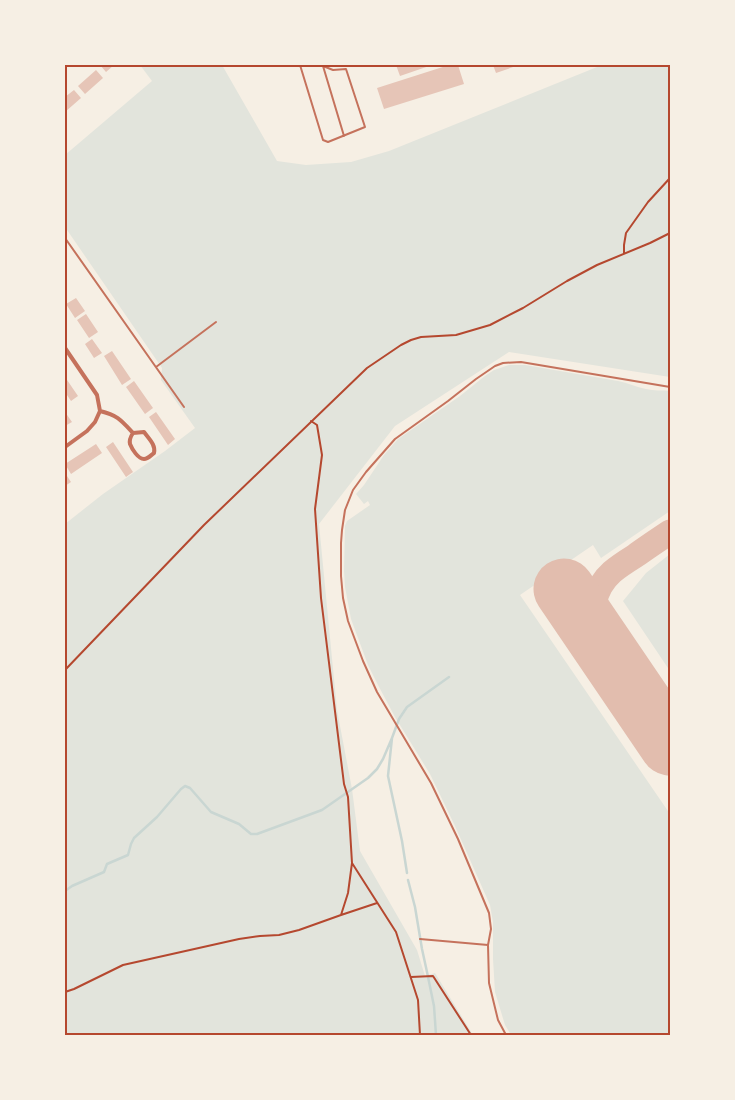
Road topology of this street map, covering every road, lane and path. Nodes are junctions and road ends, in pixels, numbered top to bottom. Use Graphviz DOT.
graph roads {
  1 [pos="300,65"];
  2 [pos="323,66"];
  3 [pos="344,136"];
  4 [pos="670,178"];
  5 [pos="670,233"];
  6 [pos="65,238"];
  7 [pos="624,253"];
  8 [pos="216,322"];
  9 [pos="65,348"];
  10 [pos="156,367"];
  11 [pos="670,387"];
  12 [pos="184,407"];
  13 [pos="100,411"];
  14 [pos="311,421"];
  15 [pos="133,433"];
  16 [pos="65,447"];
  17 [pos="65,670"];
  18 [pos="352,863"];
  19 [pos="378,903"];
  20 [pos="341,915"];
  21 [pos="420,939"];
  22 [pos="488,945"];
  23 [pos="411,977"];
  24 [pos="65,992"];
  25 [pos="420,1035"];
  26 [pos="471,1035"];
  27 [pos="506,1035"];
  1 -- 3 [label="lane"];
  2 -- 3 [label="lane"];
  2 -- 3 [label="lane"];
  4 -- 7 [label="path"];
  5 -- 7 [label="path"];
  6 -- 10 [label="lane"];
  7 -- 14 [label="path"];
  8 -- 10 [label="lane"];
  9 -- 13 [label="street"];
  10 -- 12 [label="lane"];
  11 -- 22 [label="lane"];
  13 -- 15 [label="street"];
  13 -- 16 [label="street"];
  14 -- 17 [label="path"];
  14 -- 18 [label="path"];
  15 -- 15 [label="street"];
  18 -- 19 [label="path"];
  18 -- 20 [label="path"];
  19 -- 20 [label="path"];
  19 -- 23 [label="path"];
  20 -- 24 [label="path"];
  21 -- 22 [label="lane"];
  22 -- 27 [label="lane"];
  23 -- 25 [label="path"];
  23 -- 26 [label="path"];
}
